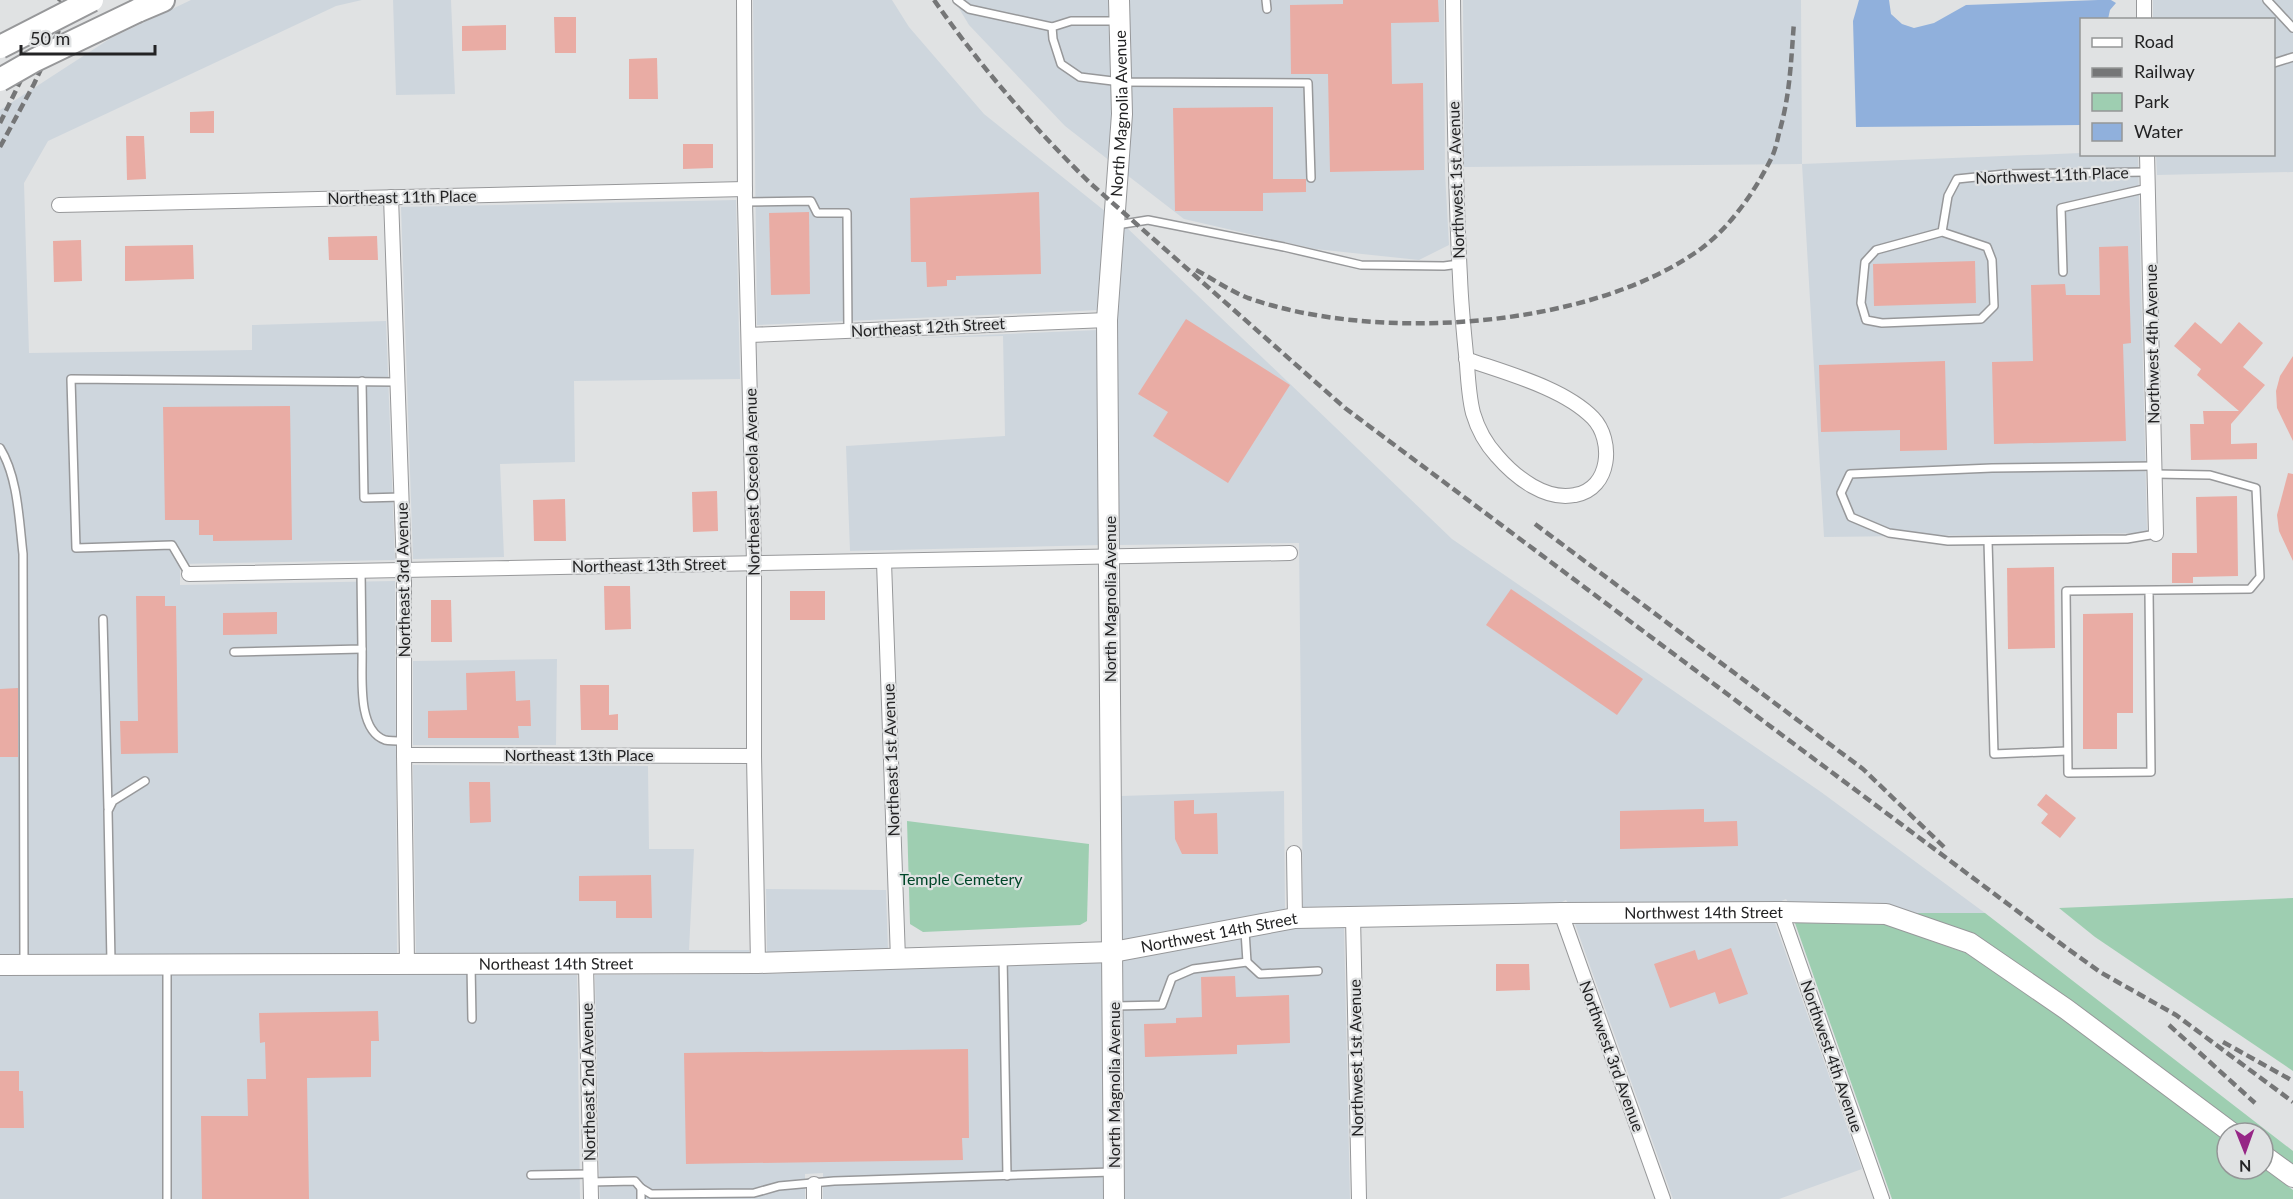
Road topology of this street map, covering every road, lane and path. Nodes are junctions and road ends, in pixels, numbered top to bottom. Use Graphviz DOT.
graph roads {
  1 [pos="92,0"];
  2 [pos="163,0"];
  3 [pos="744,0"];
  4 [pos="957,0"];
  5 [pos="1119,0"];
  6 [pos="1266,0"];
  7 [pos="1454,0"];
  8 [pos="2144,0"];
  9 [pos="2267,0"];
  10 [pos="1267,9"];
  11 [pos="2144,18"];
  12 [pos="1120,21"];
  13 [pos="1052,27"];
  14 [pos="2293,28"];
  15 [pos="0,47"];
  16 [pos="2293,57"];
  17 [pos="2275,63"];
  18 [pos="0,80"];
  19 [pos="1121,82"];
  20 [pos="2147,156"];
  21 [pos="2148,172"];
  22 [pos="1311,178"];
  23 [pos="2148,188"];
  24 [pos="745,196"];
  25 [pos="391,197"];
  26 [pos="59,205"];
  27 [pos="1114,225"];
  28 [pos="1942,232"];
  29 [pos="1459,264"];
  30 [pos="2063,272"];
  31 [pos="1107,320"];
  32 [pos="848,331"];
  33 [pos="748,335"];
  34 [pos="1466,359"];
  35 [pos="362,381"];
  36 [pos="398,382"];
  37 [pos="0,448"];
  38 [pos="2155,470"];
  39 [pos="402,497"];
  40 [pos="2156,534"];
  41 [pos="1988,541"];
  42 [pos="1290,553"];
  43 [pos="1110,555"];
  44 [pos="884,562"];
  45 [pos="754,563"];
  46 [pos="404,570"];
  47 [pos="361,571"];
  48 [pos="189,574"];
  49 [pos="2149,591"];
  50 [pos="103,620"];
  51 [pos="362,649"];
  52 [pos="234,652"];
  53 [pos="404,748"];
  54 [pos="2067,751"];
  55 [pos="754,756"];
  56 [pos="145,781"];
  57 [pos="108,811"];
  58 [pos="1294,853"];
  59 [pos="1781,912"];
  60 [pos="1562,914"];
  61 [pos="1353,917"];
  62 [pos="1294,918"];
  63 [pos="1245,927"];
  64 [pos="1113,952"];
  65 [pos="1003,955"];
  66 [pos="898,959"];
  67 [pos="1247,962"];
  68 [pos="407,963"];
  69 [pos="758,963"];
  70 [pos="167,964"];
  71 [pos="471,964"];
  72 [pos="0,965"];
  73 [pos="24,965"];
  74 [pos="111,965"];
  75 [pos="586,965"];
  76 [pos="1318,971"];
  77 [pos="1113,1006"];
  78 [pos="472,1019"];
  79 [pos="2216,1121"];
  80 [pos="2275,1164"];
  81 [pos="1114,1172"];
  82 [pos="531,1174"];
  83 [pos="1007,1176"];
  84 [pos="590,1178"];
  85 [pos="2293,1178"];
  86 [pos="814,1184"];
  87 [pos="641,1188"];
  88 [pos="167,1199"];
  89 [pos="591,1199"];
  90 [pos="641,1199"];
  91 [pos="814,1199"];
  92 [pos="1114,1199"];
  93 [pos="1359,1199"];
  94 [pos="1664,1199"];
  95 [pos="1882,1199"];
  1 -- 15 [label="main road, bridge"];
  2 -- 18 [label="main road, bridge"];
  3 -- 24 [label="street, Northeast Osceola Avenue"];
  4 -- 13 [label="lane"];
  5 -- 12 [label="street, North Magnolia Avenue"];
  6 -- 10 [label="lane"];
  7 -- 29 [label="street, Northwest 1st Avenue"];
  8 -- 11 [label="street"];
  9 -- 14 [label="lane"];
  12 -- 13 [label="lane"];
  12 -- 19 [label="street, North Magnolia Avenue"];
  13 -- 19 [label="lane"];
  16 -- 17 [label="lane"];
  19 -- 22 [label="lane"];
  19 -- 27 [label="street, North Magnolia Avenue"];
  20 -- 21 [label="street, Northwest 4th Avenue"];
  21 -- 23 [label="street, Northwest 4th Avenue"];
  21 -- 28 [label="lane, Northwest 11th Place"];
  23 -- 30 [label="lane"];
  23 -- 38 [label="street, Northwest 4th Avenue"];
  24 -- 25 [label="street, Northeast 11th Place"];
  24 -- 32 [label="lane"];
  24 -- 33 [label="street, Northeast Osceola Avenue"];
  25 -- 26 [label="street, Northeast 11th Place"];
  25 -- 36 [label="street, Northeast 3rd Avenue"];
  27 -- 29 [label="lane"];
  27 -- 31 [label="street, North Magnolia Avenue"];
  28 -- 28 [label="lane"];
  29 -- 34 [label="street, Northwest 1st Avenue"];
  31 -- 32 [label="street, Northeast 12th Street"];
  31 -- 43 [label="street, North Magnolia Avenue"];
  32 -- 33 [label="street, Northeast 12th Street"];
  33 -- 45 [label="street, Northeast Osceola Avenue"];
  34 -- 34 [label="street, Northwest 1st Avenue"];
  35 -- 36 [label="lane"];
  35 -- 39 [label="lane"];
  35 -- 48 [label="lane"];
  36 -- 39 [label="street, Northeast 3rd Avenue"];
  37 -- 73 [label="lane"];
  38 -- 40 [label="street, Northwest 4th Avenue"];
  38 -- 41 [label="lane"];
  38 -- 49 [label="lane"];
  39 -- 46 [label="street, Northeast 3rd Avenue"];
  40 -- 41 [label="lane"];
  41 -- 54 [label="lane"];
  42 -- 43 [label="street, Northeast 13th Street"];
  43 -- 44 [label="street, Northeast 13th Street"];
  43 -- 64 [label="street, North Magnolia Avenue"];
  44 -- 45 [label="street, Northeast 13th Street"];
  44 -- 66 [label="street, Northeast 1st Avenue"];
  45 -- 46 [label="street, Northeast 13th Street"];
  45 -- 55 [label="street, Northeast Osceola Avenue"];
  46 -- 47 [label="street, Northeast 13th Street"];
  46 -- 53 [label="street, Northeast 3rd Avenue"];
  47 -- 48 [label="street, Northeast 13th Street"];
  47 -- 51 [label="lane"];
  49 -- 54 [label="lane"];
  49 -- 54 [label="lane"];
  50 -- 57 [label="lane"];
  51 -- 52 [label="lane"];
  51 -- 53 [label="lane"];
  53 -- 55 [label="street, Northeast 13th Place"];
  53 -- 68 [label="street, Northeast 3rd Avenue"];
  55 -- 69 [label="street, Northeast Osceola Avenue"];
  56 -- 57 [label="lane"];
  57 -- 74 [label="lane"];
  58 -- 62 [label="street"];
  59 -- 60 [label="street, Northwest 14th Street"];
  59 -- 79 [label="street, Northwest 14th Street"];
  59 -- 95 [label="street, Northwest 4th Avenue"];
  60 -- 61 [label="street, Northwest 14th Street"];
  60 -- 94 [label="street, Northwest 3rd Avenue"];
  61 -- 62 [label="street, Northwest 14th Street"];
  61 -- 93 [label="street, Northwest 1st Avenue"];
  62 -- 63 [label="street, Northwest 14th Street"];
  63 -- 64 [label="street, Northwest 14th Street"];
  63 -- 67 [label="lane"];
  64 -- 65 [label="street, Northeast 14th Street"];
  64 -- 77 [label="street, North Magnolia Avenue"];
  65 -- 66 [label="street, Northeast 14th Street"];
  65 -- 83 [label="lane"];
  66 -- 69 [label="street, Northeast 14th Street"];
  67 -- 76 [label="lane"];
  67 -- 77 [label="lane"];
  68 -- 70 [label="street, Northeast 14th Street"];
  68 -- 71 [label="street, Northeast 14th Street"];
  69 -- 75 [label="street, Northeast 14th Street"];
  70 -- 74 [label="street, Northeast 14th Street"];
  70 -- 88 [label="lane"];
  71 -- 75 [label="street, Northeast 14th Street"];
  71 -- 78 [label="lane"];
  72 -- 73 [label="street, Northeast 14th Street"];
  73 -- 74 [label="street, Northeast 14th Street"];
  75 -- 84 [label="street, Northeast 2nd Avenue"];
  77 -- 81 [label="street, North Magnolia Avenue"];
  80 -- 85 [label="street"];
  81 -- 83 [label="lane"];
  81 -- 92 [label="street, North Magnolia Avenue"];
  82 -- 84 [label="lane"];
  83 -- 86 [label="lane"];
  84 -- 87 [label="lane"];
  84 -- 89 [label="street, Northeast 2nd Avenue"];
  86 -- 87 [label="lane"];
  86 -- 91 [label="street"];
  87 -- 90 [label="lane"];
}
